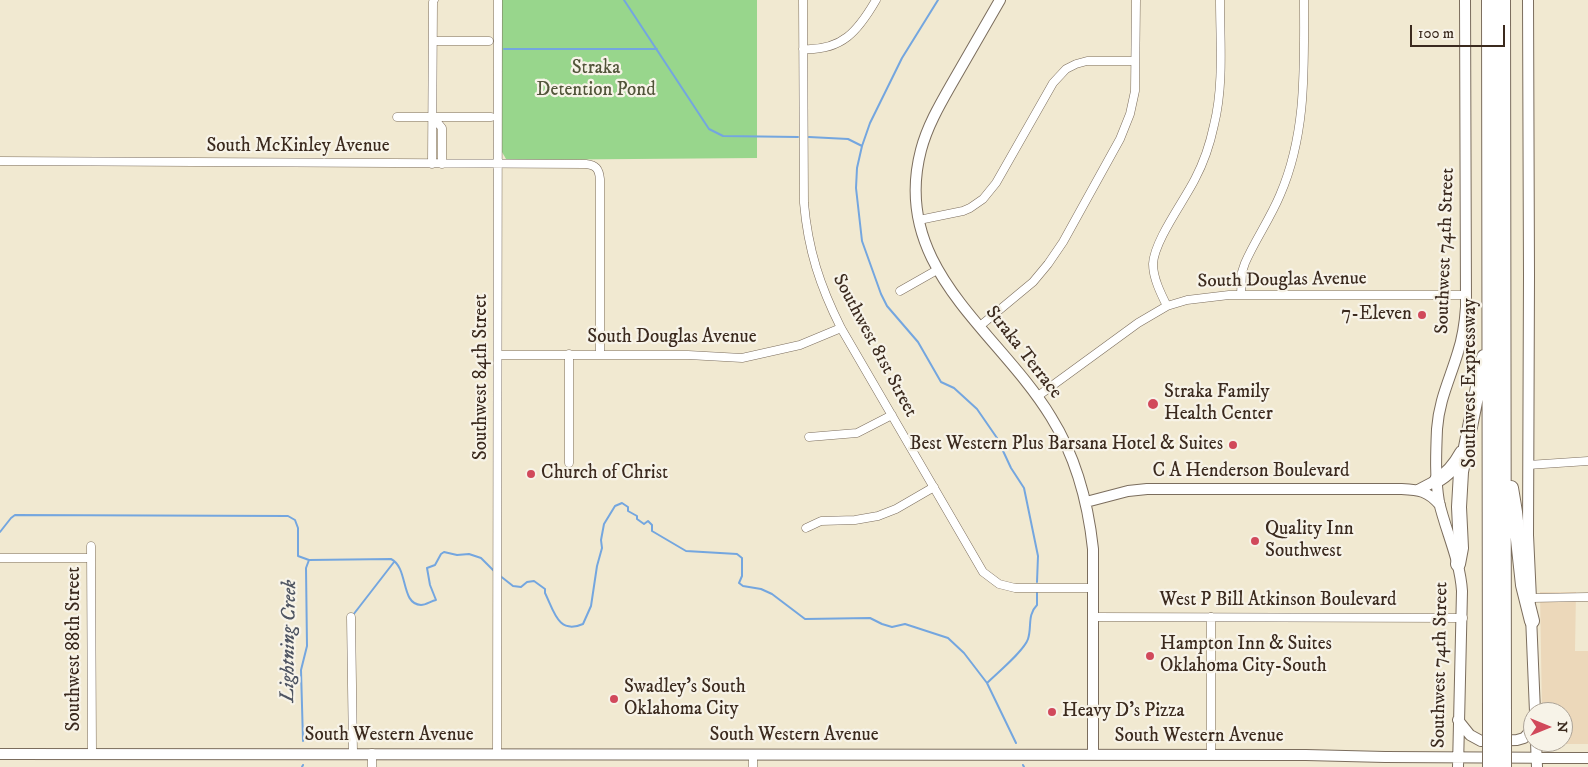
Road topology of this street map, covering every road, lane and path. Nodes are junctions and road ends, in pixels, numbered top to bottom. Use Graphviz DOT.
graph roads {
  1 [pos="434,0"];
  2 [pos="498,0"];
  3 [pos="803,0"];
  4 [pos="876,0"];
  5 [pos="1000,0"];
  6 [pos="1136,0"];
  7 [pos="1220,0"];
  8 [pos="1304,0"];
  9 [pos="1466,0"];
  10 [pos="1489,0"];
  11 [pos="1503,0"];
  12 [pos="1528,0"];
  13 [pos="432,41"];
  14 [pos="489,41"];
  15 [pos="803,49"];
  16 [pos="1136,61"];
  17 [pos="397,117"];
  18 [pos="433,117"];
  19 [pos="491,117"];
  20 [pos="0,161"];
  21 [pos="432,164"];
  22 [pos="442,164"];
  23 [pos="498,164"];
  24 [pos="919,220"];
  25 [pos="937,270"];
  26 [pos="900,292"];
  27 [pos="1241,295"];
  28 [pos="1466,295"];
  29 [pos="1168,306"];
  30 [pos="980,326"];
  31 [pos="841,328"];
  32 [pos="1490,330"];
  33 [pos="498,354"];
  34 [pos="570,354"];
  35 [pos="600,354"];
  36 [pos="1038,396"];
  37 [pos="892,415"];
  38 [pos="809,437"];
  39 [pos="1465,448"];
  40 [pos="1504,453"];
  41 [pos="1588,461"];
  42 [pos="570,463"];
  43 [pos="1528,465"];
  44 [pos="1437,480"];
  45 [pos="934,487"];
  46 [pos="1418,490"];
  47 [pos="1086,502"];
  48 [pos="1440,505"];
  49 [pos="806,528"];
  50 [pos="91,546"];
  51 [pos="0,558"];
  52 [pos="91,558"];
  53 [pos="1458,564"];
  54 [pos="1093,588"];
  55 [pos="1588,597"];
  56 [pos="1531,598"];
  57 [pos="1093,616"];
  58 [pos="351,617"];
  59 [pos="1211,617"];
  60 [pos="1462,618"];
  61 [pos="1532,621"];
  62 [pos="1535,702"];
  63 [pos="1458,720"];
  64 [pos="1523,738"];
  65 [pos="92,753"];
  66 [pos="353,753"];
  67 [pos="372,753"];
  68 [pos="0,754"];
  69 [pos="497,754"];
  70 [pos="753,754"];
  71 [pos="1093,754"];
  72 [pos="1211,755"];
  73 [pos="1588,758"];
  74 [pos="1458,762"];
  75 [pos="1537,762"];
  76 [pos="372,767"];
  77 [pos="753,767"];
  78 [pos="1490,767"];
  79 [pos="1504,767"];
  1 -- 13 [label="street"];
  2 -- 23 [label="street, Southwest 84th Street"];
  3 -- 15 [label="street, Southwest 81st Street"];
  4 -- 15 [label="street"];
  5 -- 24 [label="main road, Straka Terrace"];
  6 -- 16 [label="street"];
  7 -- 29 [label="street"];
  8 -- 27 [label="street"];
  9 -- 28 [label="main road, Southwest 74th Street"];
  10 -- 32 [label="highway, Southwest Expressway"];
  11 -- 40 [label="highway, Southwest Expressway"];
  12 -- 43 [label="main road"];
  13 -- 14 [label="street"];
  13 -- 18 [label="street"];
  15 -- 31 [label="street, Southwest 81st Street"];
  16 -- 24 [label="street"];
  16 -- 30 [label="street"];
  17 -- 18 [label="street"];
  18 -- 19 [label="street"];
  18 -- 21 [label="street"];
  18 -- 22 [label="street"];
  20 -- 21 [label="street, South McKinley Avenue"];
  21 -- 22 [label="street, South McKinley Avenue"];
  22 -- 23 [label="street, South McKinley Avenue"];
  23 -- 33 [label="street, Southwest 84th Street"];
  23 -- 35 [label="street, South McKinley Avenue"];
  24 -- 25 [label="main road, Straka Terrace"];
  25 -- 26 [label="street"];
  25 -- 30 [label="main road, Straka Terrace"];
  27 -- 28 [label="street, South Douglas Avenue"];
  27 -- 29 [label="street, South Douglas Avenue"];
  28 -- 44 [label="main road, Southwest 74th Street"];
  29 -- 36 [label="street, South Douglas Avenue"];
  30 -- 36 [label="main road, Straka Terrace"];
  31 -- 35 [label="street, South Douglas Avenue"];
  31 -- 37 [label="street, Southwest 81st Street"];
  32 -- 39 [label="highway"];
  32 -- 78 [label="highway, Southwest Expressway, bridge"];
  33 -- 34 [label="street, South Douglas Avenue"];
  33 -- 69 [label="street, Southwest 84th Street"];
  34 -- 35 [label="street, South Douglas Avenue"];
  34 -- 42 [label="street"];
  36 -- 47 [label="main road, Straka Terrace"];
  37 -- 38 [label="street"];
  37 -- 45 [label="street, Southwest 81st Street"];
  39 -- 44 [label="highway"];
  39 -- 53 [label="highway"];
  40 -- 61 [label="highway"];
  40 -- 79 [label="highway, Southwest Expressway, bridge"];
  41 -- 43 [label="street"];
  43 -- 56 [label="main road"];
  44 -- 46 [label="main road, C A Henderson Boulevard"];
  44 -- 48 [label="main road, Southwest 74th Street"];
  45 -- 49 [label="street"];
  45 -- 54 [label="street, Southwest 81st Street"];
  46 -- 47 [label="main road, C A Henderson Boulevard"];
  46 -- 48 [label="main road"];
  47 -- 54 [label="main road, Straka Terrace"];
  48 -- 53 [label="main road, Southwest 74th Street"];
  50 -- 52 [label="street, Southwest 88th Street"];
  51 -- 52 [label="street"];
  52 -- 65 [label="street, Southwest 88th Street"];
  53 -- 60 [label="main road, Southwest 74th Street"];
  54 -- 57 [label="main road, Straka Terrace"];
  55 -- 56 [label="street"];
  56 -- 61 [label="main road"];
  57 -- 59 [label="street, West P Bill Atkinson Boulevard"];
  57 -- 71 [label="main road, Straka Terrace"];
  58 -- 66 [label="street"];
  59 -- 60 [label="street, West P Bill Atkinson Boulevard"];
  59 -- 72 [label="street"];
  60 -- 63 [label="main road, Southwest 74th Street"];
  61 -- 62 [label="main road"];
  63 -- 64 [label="main road"];
  63 -- 74 [label="main road, Southwest 74th Street"];
  65 -- 66 [label="main road, South Western Avenue"];
  65 -- 68 [label="main road, South Western Avenue"];
  66 -- 67 [label="main road, South Western Avenue"];
  67 -- 69 [label="main road, South Western Avenue"];
  67 -- 76 [label="street"];
  69 -- 70 [label="main road, South Western Avenue"];
  70 -- 71 [label="main road, South Western Avenue"];
  70 -- 77 [label="street"];
  71 -- 72 [label="main road, South Western Avenue"];
  72 -- 74 [label="main road, South Western Avenue"];
  73 -- 75 [label="main road, South Western Avenue"];
  74 -- 75 [label="main road, South Western Avenue"];
}
